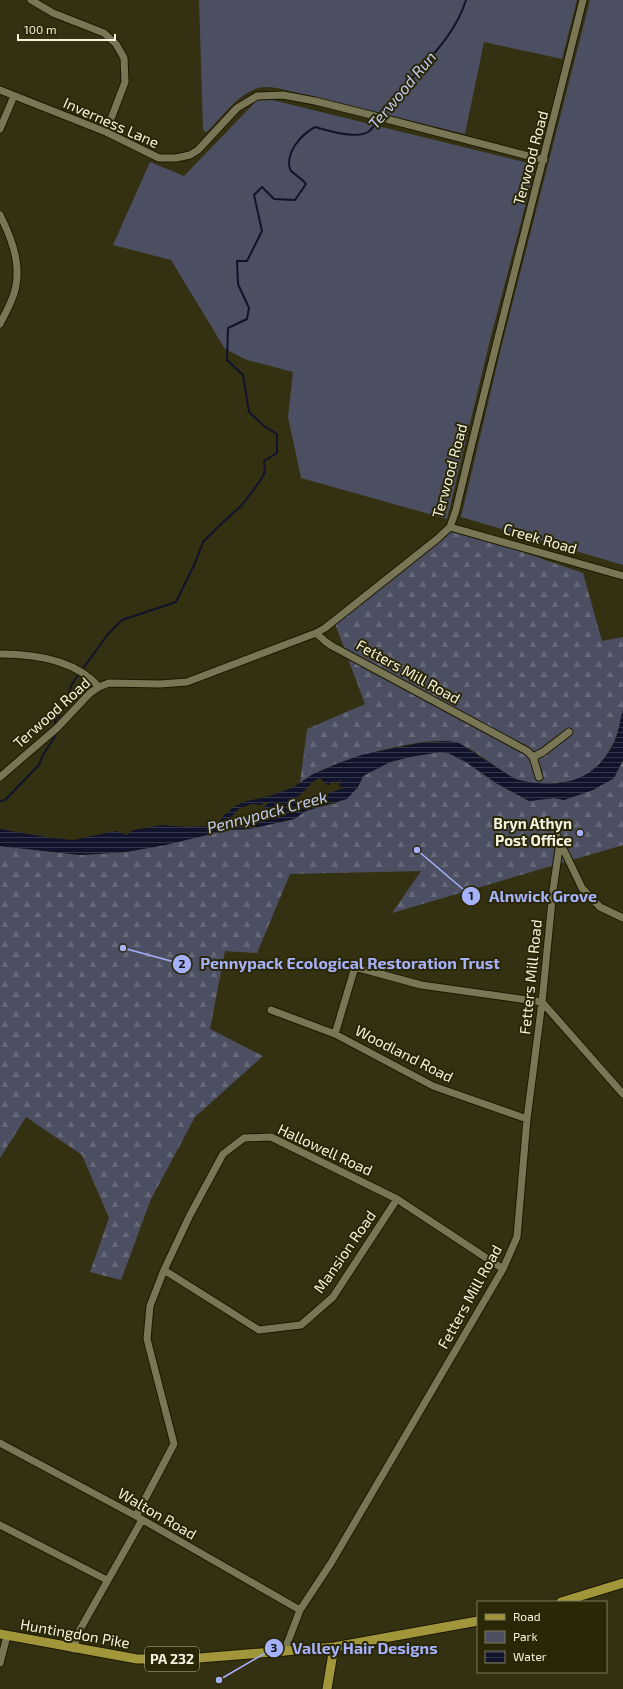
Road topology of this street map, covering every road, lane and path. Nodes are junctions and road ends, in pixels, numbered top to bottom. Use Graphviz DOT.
graph roads {
  1 [pos="31,0"];
  2 [pos="584,0"];
  3 [pos="0,90"];
  4 [pos="14,96"];
  5 [pos="0,129"];
  6 [pos="106,132"];
  7 [pos="544,160"];
  8 [pos="0,215"];
  9 [pos="0,324"];
  10 [pos="450,527"];
  11 [pos="623,576"];
  12 [pos="316,633"];
  13 [pos="0,654"];
  14 [pos="99,687"];
  15 [pos="570,732"];
  16 [pos="533,757"];
  17 [pos="0,777"];
  18 [pos="539,777"];
  19 [pos="623,918"];
  20 [pos="542,1002"];
  21 [pos="270,1010"];
  22 [pos="335,1034"];
  23 [pos="623,1094"];
  24 [pos="527,1119"];
  25 [pos="397,1199"];
  26 [pos="503,1268"];
  27 [pos="164,1270"];
  28 [pos="0,1443"];
  29 [pos="139,1518"];
  30 [pos="0,1525"];
  31 [pos="107,1580"];
  32 [pos="623,1583"];
  33 [pos="563,1601"];
  34 [pos="300,1610"];
  35 [pos="477,1621"];
  36 [pos="4,1635"];
  37 [pos="334,1647"];
  38 [pos="74,1649"];
  39 [pos="284,1652"];
  40 [pos="0,1663"];
  41 [pos="327,1689"];
  1 -- 6 [label="street"];
  2 -- 7 [label="street, Terwood Road"];
  3 -- 4 [label="street, Inverness Lane"];
  4 -- 5 [label="street"];
  4 -- 6 [label="street, Inverness Lane"];
  6 -- 7 [label="street, Inverness Lane"];
  7 -- 10 [label="street, Terwood Road"];
  8 -- 9 [label="street"];
  10 -- 11 [label="street, Creek Road"];
  10 -- 12 [label="street, Terwood Road"];
  12 -- 14 [label="street, Terwood Road"];
  12 -- 16 [label="street, Fetters Mill Road"];
  13 -- 14 [label="street"];
  14 -- 17 [label="street, Terwood Road"];
  15 -- 16 [label="street"];
  16 -- 18 [label="street"];
  19 -- 20 [label="street, Fetters Mill Road"];
  20 -- 22 [label="street"];
  20 -- 23 [label="street"];
  20 -- 24 [label="street, Fetters Mill Road"];
  21 -- 22 [label="street, Woodland Road"];
  22 -- 24 [label="street, Woodland Road"];
  24 -- 26 [label="street, Fetters Mill Road"];
  25 -- 26 [label="street, Hallowell Road"];
  25 -- 27 [label="street, Mansion Road"];
  25 -- 27 [label="street, Hallowell Road"];
  26 -- 34 [label="street, Fetters Mill Road"];
  27 -- 29 [label="street, Hallowell Road"];
  28 -- 29 [label="street, Walton Road"];
  29 -- 31 [label="street, Hallowell Road"];
  29 -- 34 [label="street, Walton Road"];
  30 -- 31 [label="street"];
  31 -- 38 [label="street, Hallowell Road"];
  32 -- 33 [label="main road"];
  34 -- 39 [label="street, Fetters Mill Road"];
  35 -- 37 [label="main road, Huntingdon Pike / PA 232"];
  36 -- 38 [label="main road, Huntingdon Pike / PA 232"];
  36 -- 40 [label="street"];
  37 -- 39 [label="main road, Huntingdon Pike / PA 232"];
  37 -- 41 [label="main road"];
  38 -- 39 [label="main road, Huntingdon Pike / PA 232"];
}
